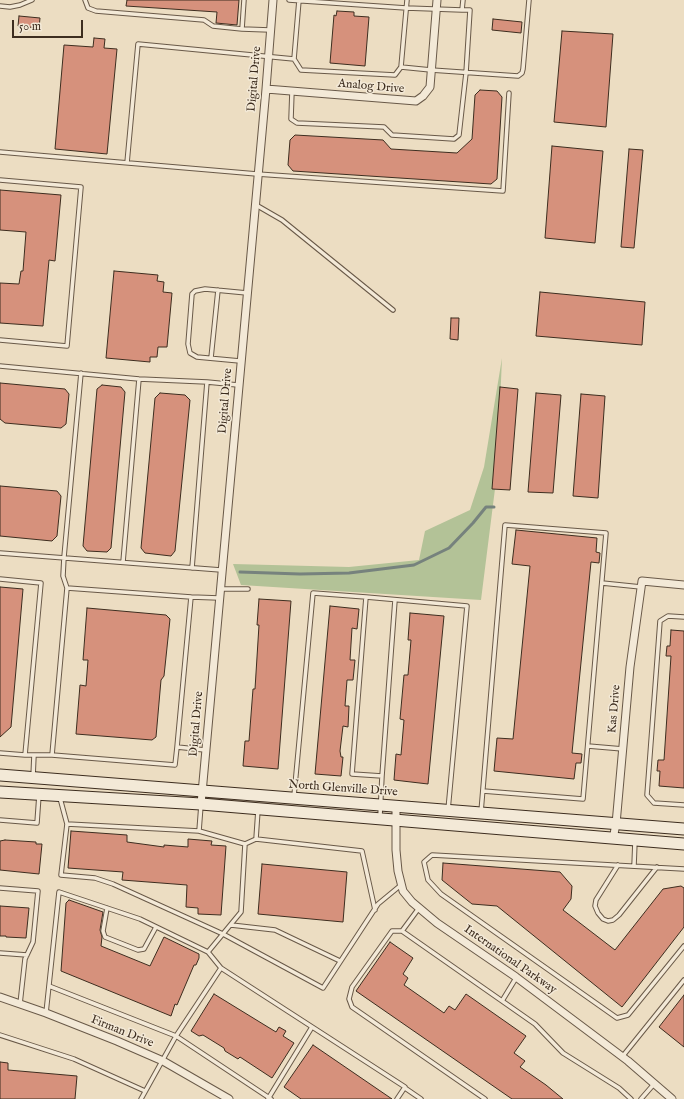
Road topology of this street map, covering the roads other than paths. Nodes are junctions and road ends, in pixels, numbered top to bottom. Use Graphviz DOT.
graph roads {
  1 [pos="32,0"];
  2 [pos="85,0"];
  3 [pos="244,0"];
  4 [pos="273,0"];
  5 [pos="289,0"];
  6 [pos="299,0"];
  7 [pos="407,0"];
  8 [pos="437,0"];
  9 [pos="463,0"];
  10 [pos="529,0"];
  11 [pos="0,6"];
  12 [pos="406,8"];
  13 [pos="436,8"];
  14 [pos="462,10"];
  15 [pos="242,28"];
  16 [pos="270,30"];
  17 [pos="268,56"];
  18 [pos="294,60"];
  19 [pos="401,66"];
  20 [pos="431,70"];
  21 [pos="466,73"];
  22 [pos="266,89"];
  23 [pos="292,91"];
  24 [pos="509,93"];
  25 [pos="0,152"];
  26 [pos="127,163"];
  27 [pos="257,174"];
  28 [pos="0,180"];
  29 [pos="255,204"];
  30 [pos="218,290"];
  31 [pos="247,293"];
  32 [pos="393,310"];
  33 [pos="0,340"];
  34 [pos="211,358"];
  35 [pos="240,361"];
  36 [pos="0,366"];
  37 [pos="81,373"];
  38 [pos="139,379"];
  39 [pos="207,382"];
  40 [pos="238,385"];
  41 [pos="0,553"];
  42 [pos="64,557"];
  43 [pos="123,562"];
  44 [pos="192,568"];
  45 [pos="221,570"];
  46 [pos="0,579"];
  47 [pos="602,583"];
  48 [pos="641,584"];
  49 [pos="684,585"];
  50 [pos="67,588"];
  51 [pos="220,589"];
  52 [pos="248,589"];
  53 [pos="191,597"];
  54 [pos="366,597"];
  55 [pos="219,598"];
  56 [pos="395,600"];
  57 [pos="684,617"];
  58 [pos="588,746"];
  59 [pos="177,747"];
  60 [pos="622,749"];
  61 [pos="205,750"];
  62 [pos="0,753"];
  63 [pos="25,755"];
  64 [pos="34,755"];
  65 [pos="52,755"];
  66 [pos="0,775"];
  67 [pos="382,776"];
  68 [pos="33,778"];
  69 [pos="483,791"];
  70 [pos="0,792"];
  71 [pos="202,792"];
  72 [pos="38,795"];
  73 [pos="60,796"];
  74 [pos="294,799"];
  75 [pos="201,804"];
  76 [pos="380,805"];
  77 [pos="684,805"];
  78 [pos="396,807"];
  79 [pos="258,809"];
  80 [pos="448,811"];
  81 [pos="481,813"];
  82 [pos="379,819"];
  83 [pos="0,820"];
  84 [pos="396,821"];
  85 [pos="67,824"];
  86 [pos="616,824"];
  87 [pos="684,829"];
  88 [pos="199,831"];
  89 [pos="256,839"];
  90 [pos="613,839"];
  91 [pos="636,840"];
  92 [pos="245,844"];
  93 [pos="684,844"];
  94 [pos="618,865"];
  95 [pos="634,866"];
  96 [pos="657,867"];
  97 [pos="684,869"];
  98 [pos="402,885"];
  99 [pos="0,888"];
  100 [pos="108,908"];
  101 [pos="419,908"];
  102 [pos="375,910"];
  103 [pos="231,925"];
  104 [pos="156,927"];
  105 [pos="402,931"];
  106 [pos="223,934"];
  107 [pos="684,946"];
  108 [pos="208,952"];
  109 [pos="0,953"];
  110 [pos="27,955"];
  111 [pos="340,961"];
  112 [pos="221,968"];
  113 [pos="516,977"];
  114 [pos="684,980"];
  115 [pos="50,986"];
  116 [pos="0,997"];
  117 [pos="502,1001"];
  118 [pos="20,1004"];
  119 [pos="46,1013"];
  120 [pos="312,1027"];
  121 [pos="0,1035"];
  122 [pos="176,1036"];
  123 [pos="622,1057"];
  124 [pos="163,1061"];
  125 [pos="654,1084"];
  126 [pos="405,1088"];
  127 [pos="146,1091"];
  128 [pos="141,1099"];
  129 [pos="229,1099"];
  130 [pos="270,1099"];
  131 [pos="397,1099"];
  132 [pos="421,1099"];
  133 [pos="485,1099"];
  134 [pos="631,1099"];
  135 [pos="641,1099"];
  136 [pos="672,1099"];
  1 -- 11 [label="lane"];
  2 -- 15 [label="lane"];
  3 -- 15 [label="lane"];
  4 -- 16 [label="street, Digital Drive"];
  5 -- 6 [label="lane"];
  6 -- 12 [label="lane"];
  6 -- 18 [label="lane"];
  7 -- 12 [label="lane"];
  8 -- 13 [label="street, Analog Drive"];
  9 -- 14 [label="lane"];
  10 -- 21 [label="lane"];
  12 -- 13 [label="lane"];
  12 -- 19 [label="lane"];
  13 -- 14 [label="lane"];
  13 -- 20 [label="street, Analog Drive"];
  14 -- 21 [label="lane"];
  15 -- 16 [label="lane"];
  16 -- 17 [label="street, Digital Drive"];
  17 -- 18 [label="lane"];
  17 -- 22 [label="street, Digital Drive"];
  17 -- 26 [label="lane"];
  18 -- 19 [label="lane"];
  19 -- 20 [label="lane"];
  20 -- 21 [label="lane"];
  20 -- 23 [label="street, Analog Drive"];
  21 -- 23 [label="lane"];
  22 -- 23 [label="street, Analog Drive"];
  22 -- 27 [label="street, Digital Drive"];
  24 -- 27 [label="lane"];
  25 -- 26 [label="lane"];
  26 -- 27 [label="lane"];
  27 -- 29 [label="street, Digital Drive"];
  28 -- 33 [label="lane"];
  29 -- 31 [label="street, Digital Drive"];
  29 -- 32 [label="lane"];
  30 -- 31 [label="lane"];
  30 -- 34 [label="lane"];
  30 -- 34 [label="lane"];
  31 -- 35 [label="street, Digital Drive"];
  34 -- 35 [label="lane"];
  35 -- 40 [label="street, Digital Drive"];
  36 -- 37 [label="lane"];
  37 -- 38 [label="lane"];
  37 -- 42 [label="lane"];
  38 -- 39 [label="lane"];
  38 -- 43 [label="lane"];
  39 -- 40 [label="lane"];
  39 -- 44 [label="lane"];
  40 -- 45 [label="street, Digital Drive"];
  41 -- 42 [label="lane"];
  42 -- 43 [label="lane"];
  42 -- 50 [label="lane"];
  43 -- 44 [label="lane"];
  44 -- 45 [label="lane"];
  45 -- 51 [label="street, Digital Drive"];
  46 -- 63 [label="lane"];
  47 -- 48 [label="lane"];
  47 -- 58 [label="lane"];
  47 -- 69 [label="lane"];
  48 -- 49 [label="street"];
  48 -- 60 [label="street, Kas Drive"];
  50 -- 53 [label="lane"];
  50 -- 65 [label="lane"];
  51 -- 52 [label="lane"];
  51 -- 55 [label="street, Digital Drive"];
  53 -- 55 [label="lane"];
  53 -- 59 [label="lane"];
  54 -- 56 [label="lane"];
  54 -- 67 [label="lane"];
  54 -- 74 [label="lane"];
  55 -- 61 [label="street, Digital Drive"];
  56 -- 67 [label="lane"];
  56 -- 80 [label="lane"];
  57 -- 77 [label="lane"];
  58 -- 60 [label="lane"];
  58 -- 69 [label="lane"];
  59 -- 61 [label="lane"];
  59 -- 65 [label="lane"];
  60 -- 86 [label="street, Kas Drive"];
  61 -- 71 [label="street, Digital Drive"];
  62 -- 63 [label="lane"];
  63 -- 64 [label="lane"];
  64 -- 65 [label="lane"];
  64 -- 68 [label="lane"];
  66 -- 68 [label="street, North Glenville Drive"];
  67 -- 76 [label="lane"];
  68 -- 71 [label="street, North Glenville Drive"];
  68 -- 72 [label="street"];
  69 -- 81 [label="lane"];
  70 -- 72 [label="street"];
  71 -- 74 [label="street, North Glenville Drive"];
  71 -- 75 [label="street, Digital Drive"];
  72 -- 73 [label="street"];
  72 -- 83 [label="lane"];
  73 -- 75 [label="street"];
  73 -- 85 [label="lane"];
  74 -- 76 [label="street, North Glenville Drive"];
  75 -- 79 [label="street"];
  75 -- 88 [label="lane"];
  76 -- 78 [label="street, North Glenville Drive"];
  76 -- 82 [label="lane"];
  78 -- 80 [label="street, North Glenville Drive"];
  78 -- 84 [label="street, International Parkway"];
  79 -- 82 [label="street"];
  79 -- 89 [label="lane"];
  80 -- 81 [label="street, North Glenville Drive"];
  81 -- 86 [label="street, North Glenville Drive"];
  82 -- 84 [label="street"];
  84 -- 90 [label="street"];
  84 -- 98 [label="street, International Parkway"];
  85 -- 88 [label="lane"];
  85 -- 106 [label="lane"];
  86 -- 87 [label="street, North Glenville Drive"];
  86 -- 90 [label="street, Kas Drive"];
  88 -- 92 [label="lane"];
  89 -- 92 [label="lane"];
  89 -- 102 [label="lane"];
  90 -- 91 [label="street"];
  91 -- 93 [label="street"];
  91 -- 95 [label="lane"];
  92 -- 103 [label="lane"];
  94 -- 95 [label="lane"];
  94 -- 96 [label="lane"];
  94 -- 107 [label="lane"];
  95 -- 96 [label="lane"];
  96 -- 97 [label="lane"];
  98 -- 101 [label="street, International Parkway"];
  98 -- 102 [label="lane"];
  99 -- 110 [label="lane"];
  100 -- 104 [label="lane"];
  100 -- 104 [label="lane"];
  100 -- 115 [label="lane"];
  101 -- 105 [label="lane"];
  101 -- 113 [label="street, International Parkway"];
  102 -- 111 [label="lane"];
  103 -- 106 [label="lane"];
  103 -- 111 [label="lane"];
  104 -- 108 [label="lane"];
  105 -- 117 [label="lane"];
  105 -- 133 [label="lane"];
  106 -- 108 [label="lane"];
  106 -- 111 [label="lane"];
  108 -- 112 [label="lane"];
  109 -- 110 [label="lane"];
  110 -- 118 [label="lane"];
  112 -- 120 [label="lane"];
  112 -- 122 [label="lane"];
  113 -- 117 [label="lane"];
  113 -- 123 [label="street, International Parkway"];
  114 -- 123 [label="lane"];
  115 -- 119 [label="lane"];
  115 -- 122 [label="lane"];
  116 -- 118 [label="street, Firman Drive"];
  117 -- 134 [label="lane"];
  118 -- 119 [label="street, Firman Drive"];
  119 -- 124 [label="street, Firman Drive"];
  120 -- 126 [label="lane"];
  120 -- 130 [label="lane"];
  121 -- 127 [label="lane"];
  122 -- 124 [label="lane"];
  122 -- 130 [label="lane"];
  123 -- 125 [label="street, International Parkway"];
  124 -- 127 [label="lane"];
  124 -- 129 [label="street, Firman Drive"];
  125 -- 135 [label="lane"];
  125 -- 136 [label="street, International Parkway"];
  126 -- 131 [label="lane"];
  126 -- 132 [label="lane"];
  127 -- 128 [label="lane"];
}
